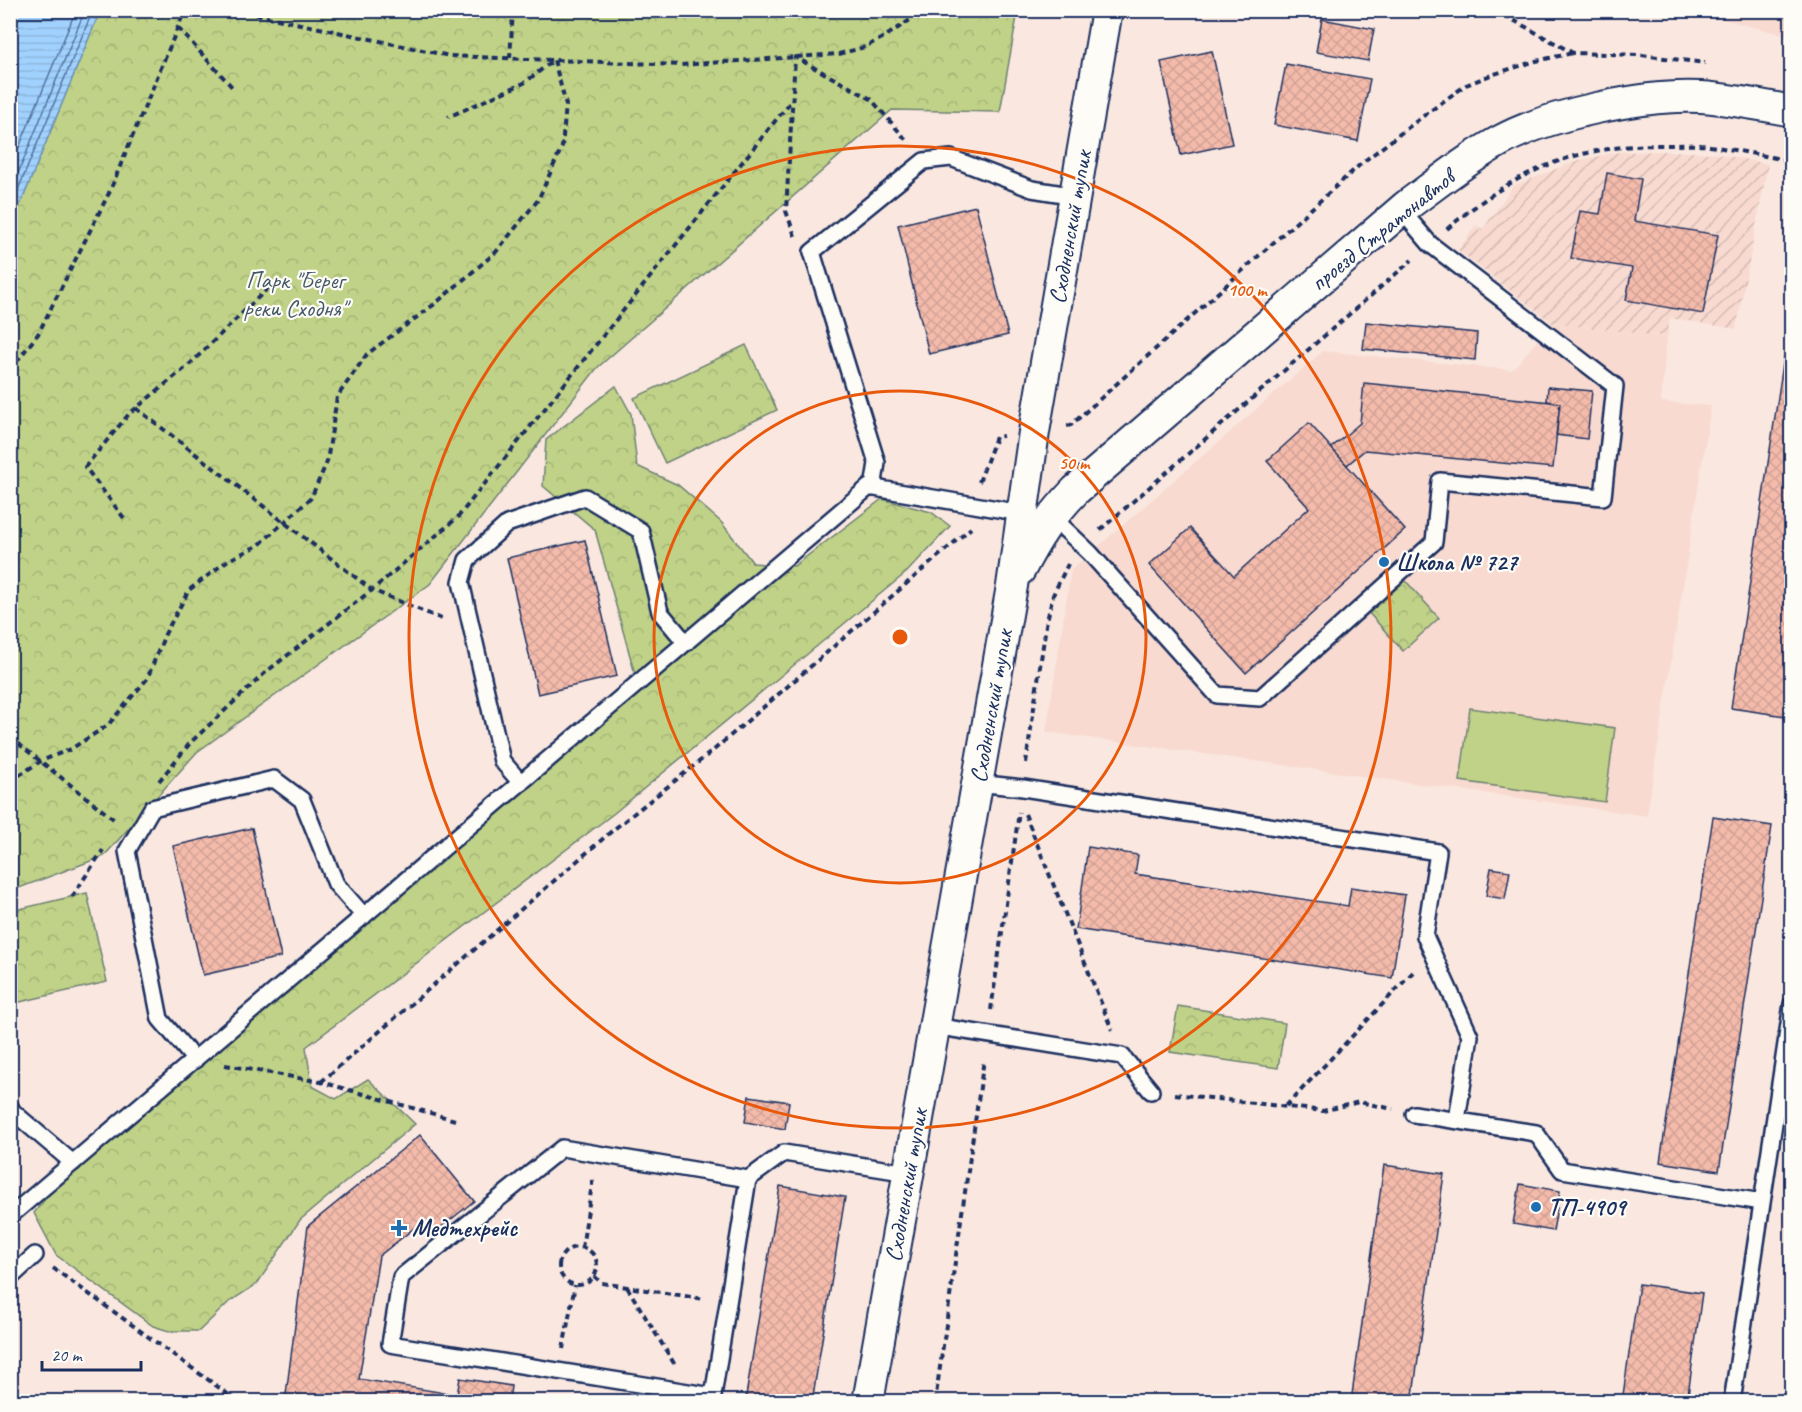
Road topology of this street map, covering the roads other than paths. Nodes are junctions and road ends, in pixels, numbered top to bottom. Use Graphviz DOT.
graph roads {
  1 [pos="1107,10"];
  2 [pos="1791,111"];
  3 [pos="1076,196"];
  4 [pos="1402,211"];
  5 [pos="873,488"];
  6 [pos="1021,513"];
  7 [pos="1051,516"];
  8 [pos="1012,586"];
  9 [pos="686,643"];
  10 [pos="521,783"];
  11 [pos="977,783"];
  12 [pos="364,916"];
  13 [pos="1791,1004"];
  14 [pos="934,1026"];
  15 [pos="195,1060"];
  16 [pos="1151,1091"];
  17 [pos="10,1106"];
  18 [pos="1414,1114"];
  19 [pos="1457,1120"];
  20 [pos="73,1163"];
  21 [pos="908,1173"];
  22 [pos="748,1179"];
  23 [pos="1762,1202"];
  24 [pos="10,1216"];
  25 [pos="35,1255"];
  26 [pos="10,1278"];
  27 [pos="868,1401"];
  28 [pos="1732,1401"];
  1 -- 3 [label="street, Сходненский тупик"];
  2 -- 4 [label="street, проезд Стратонавтов"];
  3 -- 5 [label="lane"];
  3 -- 6 [label="street, Сходненский тупик"];
  4 -- 7 [label="street, проезд Стратонавтов"];
  4 -- 7 [label="lane"];
  5 -- 6 [label="lane"];
  5 -- 9 [label="lane"];
  6 -- 8 [label="street, Сходненский тупик"];
  7 -- 8 [label="street, проезд Стратонавтов"];
  8 -- 11 [label="street, Сходненский тупик"];
  9 -- 10 [label="lane"];
  9 -- 10 [label="lane"];
  10 -- 12 [label="lane"];
  11 -- 14 [label="street, Сходненский тупик"];
  11 -- 19 [label="lane"];
  12 -- 15 [label="lane"];
  12 -- 15 [label="lane"];
  13 -- 23 [label="lane"];
  14 -- 16 [label="lane"];
  14 -- 21 [label="street, Сходненский тупик"];
  15 -- 20 [label="lane"];
  17 -- 20 [label="lane"];
  18 -- 19 [label="lane"];
  19 -- 23 [label="lane"];
  20 -- 24 [label="lane"];
  21 -- 22 [label="lane"];
  21 -- 27 [label="street, Сходненский тупик"];
  22 -- 22 [label="lane"];
  23 -- 28 [label="lane"];
  25 -- 26 [label="lane"];
}
